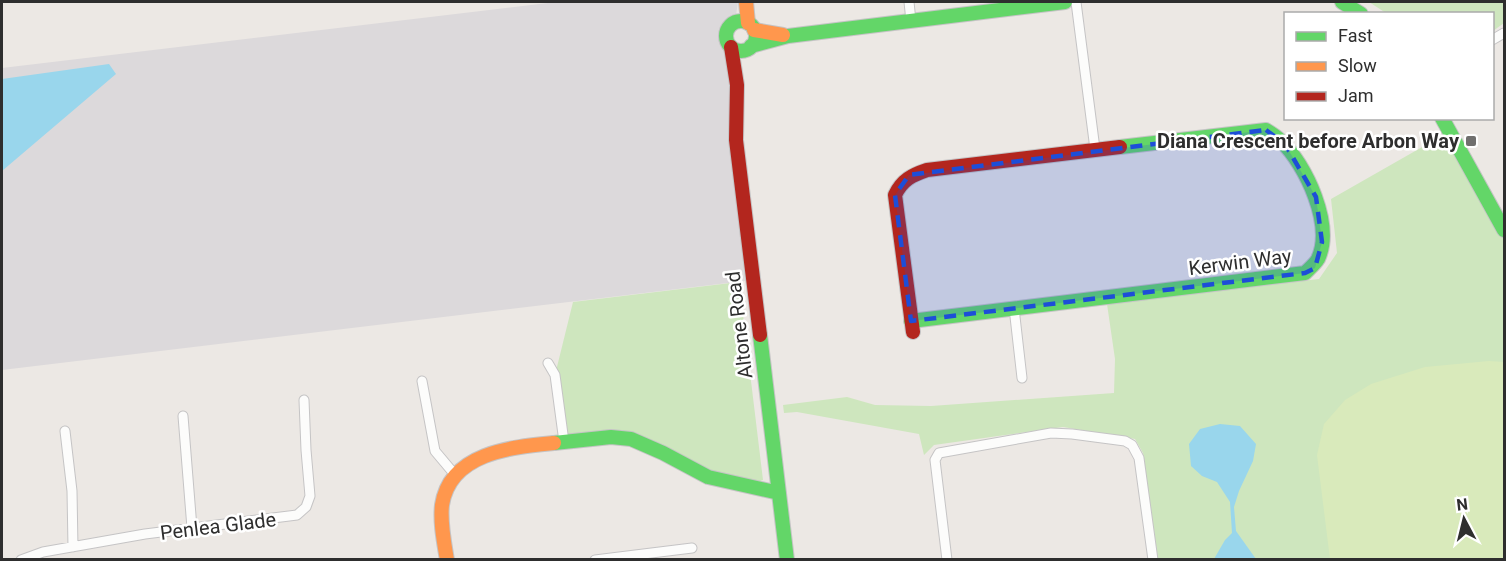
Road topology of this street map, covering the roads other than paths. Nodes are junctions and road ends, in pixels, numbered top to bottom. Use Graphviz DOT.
graph roads {
  1 [pos="738,2"];
  2 [pos="746,2"];
  3 [pos="909,2"];
  4 [pos="1065,2"];
  5 [pos="1076,2"];
  6 [pos="1342,2"];
  7 [pos="1358,12"];
  8 [pos="911,21"];
  9 [pos="746,25"];
  10 [pos="788,36"];
  11 [pos="731,47"];
  12 [pos="751,47"];
  13 [pos="737,85"];
  14 [pos="1443,120"];
  15 [pos="1095,149"];
  16 [pos="1499,210"];
  17 [pos="1504,230"];
  18 [pos="1014,308"];
  19 [pos="548,363"];
  20 [pos="1022,378"];
  21 [pos="422,381"];
  22 [pos="304,400"];
  23 [pos="183,416"];
  24 [pos="65,431"];
  25 [pos="564,442"];
  26 [pos="456,476"];
  27 [pos="777,478"];
  28 [pos="748,484"];
  29 [pos="779,493"];
  30 [pos="192,528"];
  31 [pos="73,547"];
  32 [pos="692,548"];
  33 [pos="21,560"];
  34 [pos="447,560"];
  35 [pos="596,560"];
  36 [pos="787,560"];
  37 [pos="947,560"];
  38 [pos="1153,560"];
  1 -- 9 [label="street"];
  2 -- 9 [label="street"];
  3 -- 8 [label="street"];
  4 -- 8 [label="street"];
  5 -- 15 [label="street"];
  6 -- 7 [label="street"];
  8 -- 10 [label="street"];
  9 -- 10 [label="street"];
  9 -- 11 [label="street"];
  9 -- 12 [label="street"];
  10 -- 12 [label="street"];
  11 -- 12 [label="street"];
  11 -- 13 [label="street, Altone Road"];
  12 -- 13 [label="street, Altone Road"];
  13 -- 27 [label="street, Altone Road"];
  14 -- 16 [label="street"];
  15 -- 18 [label="street, Kerwin Way"];
  15 -- 18 [label="street, Kerwin Way"];
  16 -- 17 [label="street"];
  18 -- 20 [label="street"];
  19 -- 25 [label="street"];
  21 -- 26 [label="street"];
  22 -- 30 [label="street, Penlea Glade"];
  23 -- 30 [label="street"];
  24 -- 31 [label="street"];
  25 -- 26 [label="street"];
  25 -- 28 [label="street"];
  26 -- 34 [label="street"];
  27 -- 28 [label="street"];
  27 -- 29 [label="street, Altone Road"];
  28 -- 29 [label="street"];
  29 -- 36 [label="street, Altone Road"];
  30 -- 31 [label="street, Penlea Glade"];
  31 -- 33 [label="street, Penlea Glade"];
  32 -- 35 [label="street"];
  37 -- 38 [label="street"];
}
